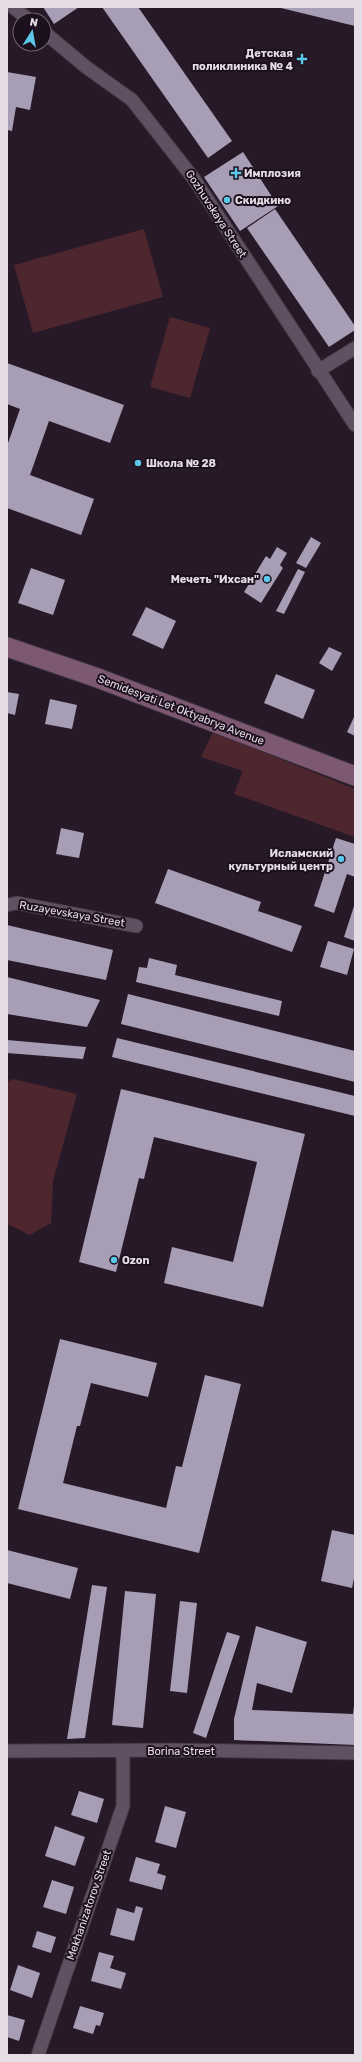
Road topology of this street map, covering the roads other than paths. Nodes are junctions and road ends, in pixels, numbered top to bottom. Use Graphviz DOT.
graph roads {
  1 [pos="52,39"];
  2 [pos="355,348"];
  3 [pos="318,371"];
  4 [pos="355,425"];
  5 [pos="7,647"];
  6 [pos="355,776"];
  7 [pos="7,905"];
  8 [pos="136,926"];
  9 [pos="7,1751"];
  10 [pos="123,1751"];
  11 [pos="355,1753"];
  12 [pos="38,2055"];
  1 -- 3 [label="street, Gozhuvskaya Street"];
  2 -- 3 [label="street"];
  3 -- 4 [label="street, Gozhuvskaya Street"];
  5 -- 6 [label="main road, Semidesyati Let Oktyabrya Avenue"];
  7 -- 8 [label="street, Ruzayevskaya Street"];
  9 -- 10 [label="street, Borina Street"];
  10 -- 11 [label="street, Borina Street"];
  10 -- 12 [label="street, Mekhanizatorov Street"];
}
